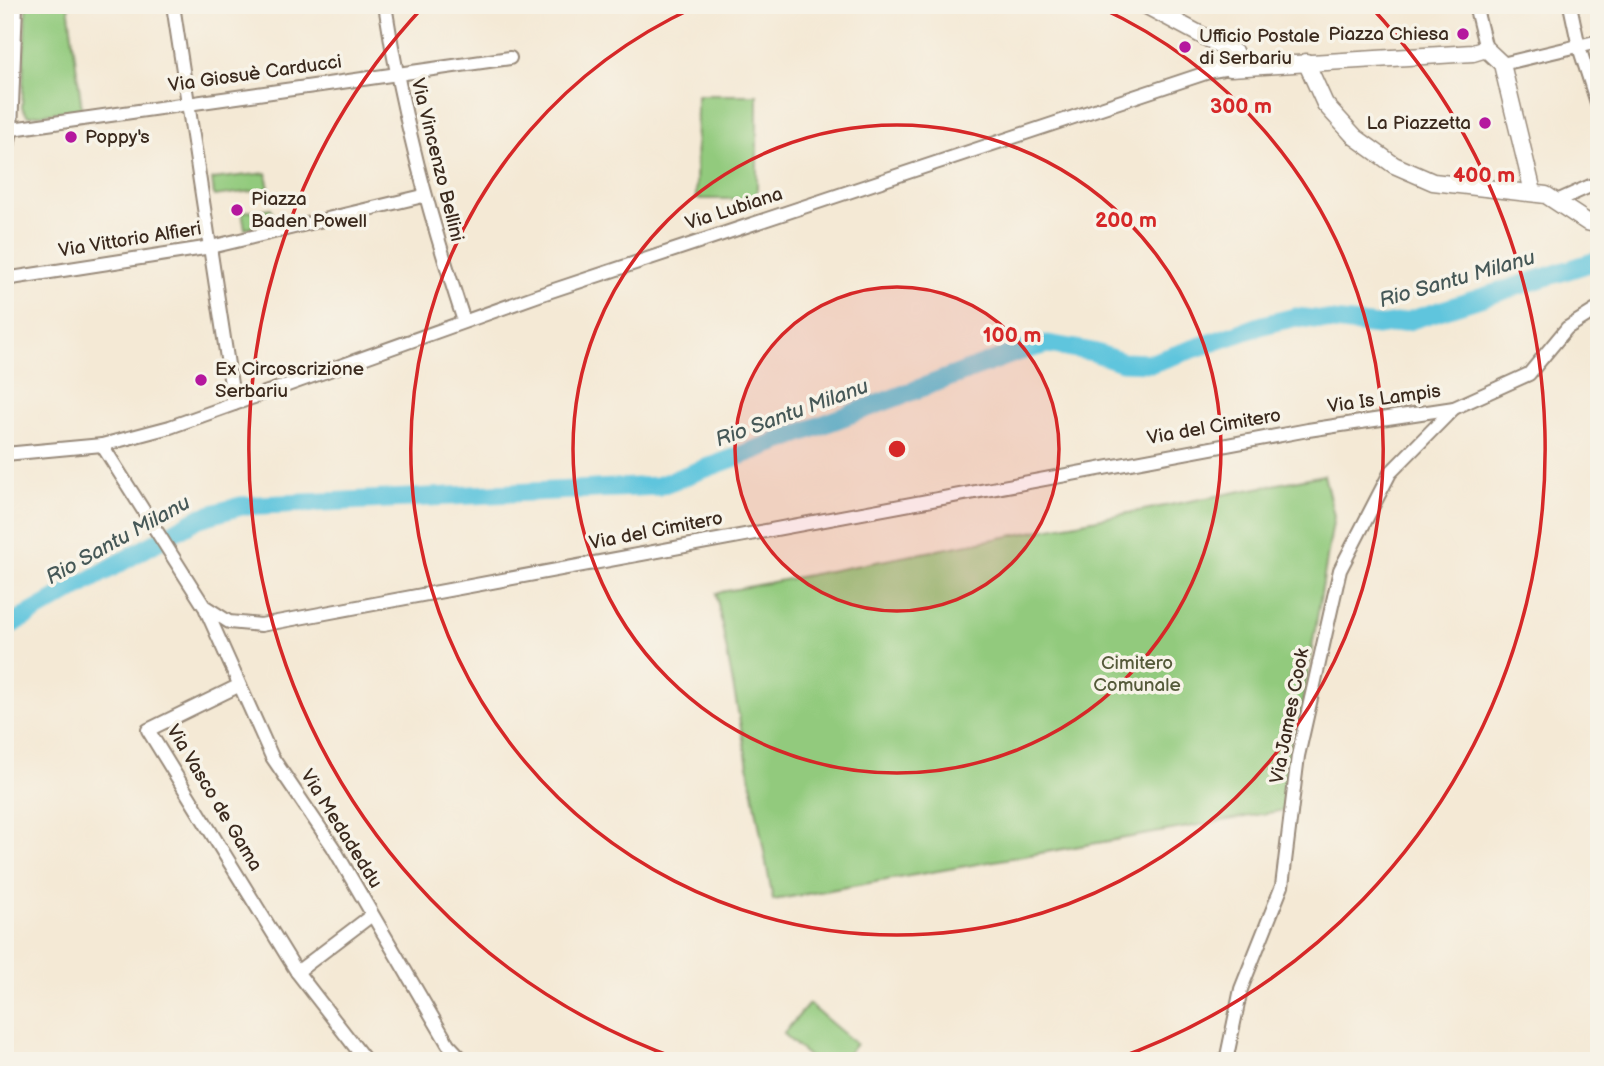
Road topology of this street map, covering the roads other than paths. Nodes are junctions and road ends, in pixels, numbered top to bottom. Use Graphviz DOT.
graph roads {
  1 [pos="16,5"];
  2 [pos="173,5"];
  3 [pos="385,5"];
  4 [pos="1144,5"];
  5 [pos="1179,5"];
  6 [pos="1475,5"];
  7 [pos="1570,5"];
  8 [pos="1174,22"];
  9 [pos="1599,41"];
  10 [pos="1579,47"];
  11 [pos="1226,49"];
  12 [pos="1486,49"];
  13 [pos="510,58"];
  14 [pos="1306,62"];
  15 [pos="1256,64"];
  16 [pos="1502,64"];
  17 [pos="1230,68"];
  18 [pos="396,74"];
  19 [pos="190,104"];
  20 [pos="1599,109"];
  21 [pos="8,130"];
  22 [pos="5,162"];
  23 [pos="1599,182"];
  24 [pos="1534,192"];
  25 [pos="423,196"];
  26 [pos="1557,201"];
  27 [pos="1599,225"];
  28 [pos="211,247"];
  29 [pos="5,279"];
  30 [pos="1599,308"];
  31 [pos="464,321"];
  32 [pos="234,404"];
  33 [pos="1454,408"];
  34 [pos="1308,429"];
  35 [pos="102,445"];
  36 [pos="5,454"];
  37 [pos="204,606"];
  38 [pos="239,686"];
  39 [pos="372,915"];
  40 [pos="297,972"];
  41 [pos="366,1061"];
  42 [pos="464,1061"];
  43 [pos="1226,1061"];
  1 -- 21 [label="street"];
  2 -- 19 [label="street"];
  3 -- 18 [label="street, Via Vincenzo Bellini"];
  4 -- 8 [label="main road"];
  5 -- 8 [label="street"];
  6 -- 12 [label="street"];
  7 -- 10 [label="street"];
  8 -- 11 [label="main road"];
  9 -- 10 [label="street"];
  10 -- 16 [label="street"];
  10 -- 20 [label="street"];
  11 -- 15 [label="main road"];
  11 -- 17 [label="main road"];
  12 -- 14 [label="main road, Via Lubiana"];
  12 -- 16 [label="main road"];
  13 -- 18 [label="street, Via Giosuè Carducci"];
  14 -- 15 [label="main road, Via Lubiana"];
  14 -- 24 [label="main road"];
  15 -- 17 [label="main road, Via Lubiana"];
  16 -- 24 [label="main road"];
  17 -- 31 [label="street, Via Lubiana"];
  18 -- 19 [label="street, Via Giosuè Carducci"];
  18 -- 25 [label="street, Via Vincenzo Bellini"];
  19 -- 21 [label="street, Via Giosuè Carducci"];
  19 -- 28 [label="street"];
  21 -- 22 [label="street"];
  23 -- 26 [label="street"];
  24 -- 26 [label="main road"];
  25 -- 28 [label="street, Via Vittorio Alfieri"];
  25 -- 31 [label="street, Via Vincenzo Bellini"];
  26 -- 27 [label="main road"];
  28 -- 29 [label="street, Via Vittorio Alfieri"];
  28 -- 32 [label="street"];
  30 -- 33 [label="street, Via Is Lampis"];
  31 -- 32 [label="street, Via Lubiana"];
  32 -- 35 [label="street, Via Lubiana"];
  33 -- 34 [label="street, Via Is Lampis"];
  33 -- 43 [label="street, Via James Cook"];
  34 -- 37 [label="street, Via del Cimitero"];
  35 -- 36 [label="street, Via Lubiana"];
  35 -- 37 [label="street, Via del Cimitero"];
  37 -- 38 [label="street, Via Medadeddu"];
  38 -- 39 [label="street, Via Medadeddu"];
  38 -- 40 [label="street, Via Vasco de Gama"];
  39 -- 40 [label="street"];
  39 -- 42 [label="street, Via Medadeddu"];
  40 -- 41 [label="street, Via Vasco de Gama"];
}
